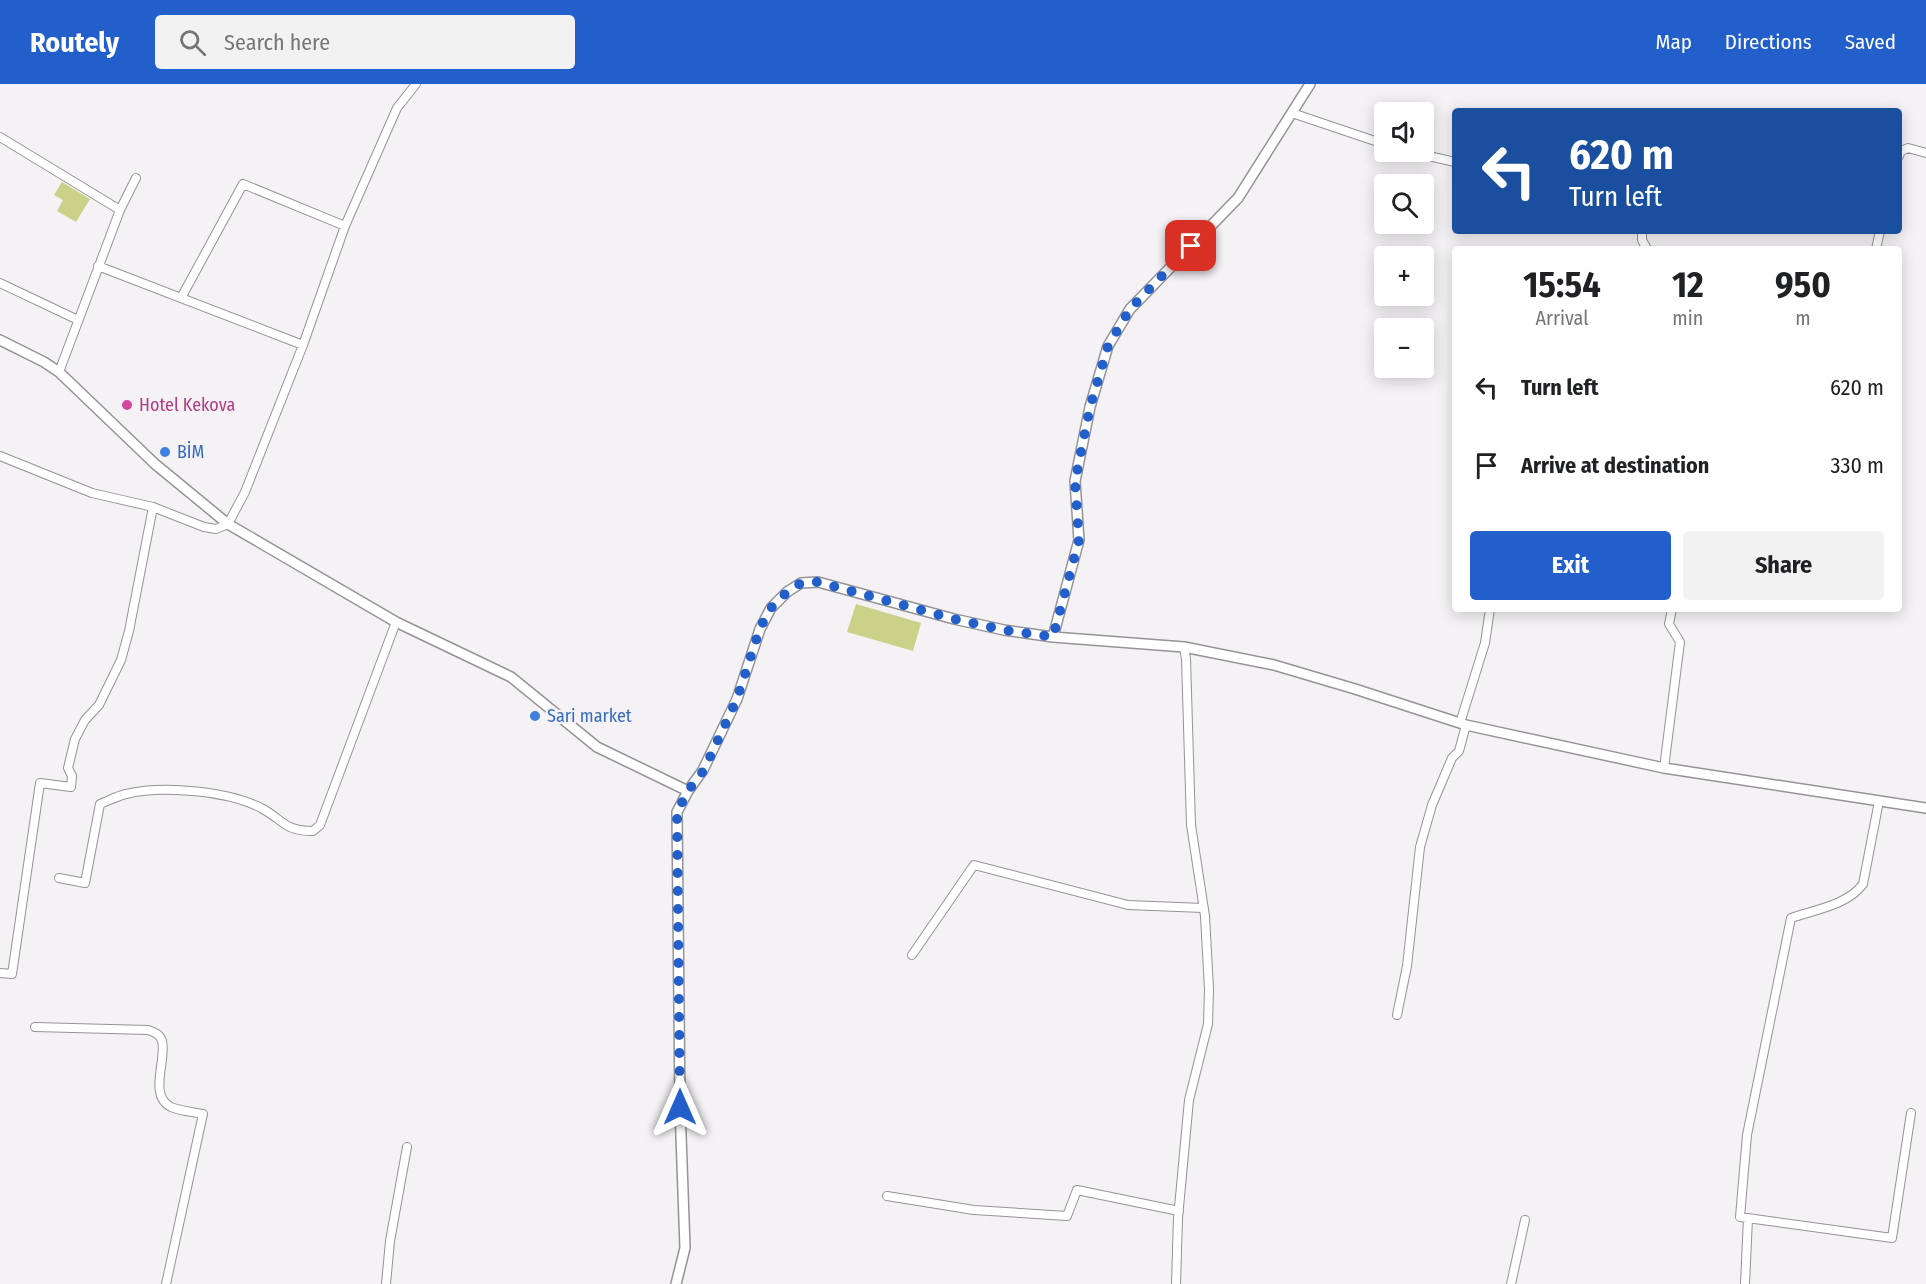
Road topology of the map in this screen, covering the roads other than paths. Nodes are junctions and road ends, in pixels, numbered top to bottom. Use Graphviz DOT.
graph roads {
  1 [pos="416,84"];
  2 [pos="1310,84"];
  3 [pos="1292,112"];
  4 [pos="0,137"];
  5 [pos="1374,141"];
  6 [pos="1902,150"];
  7 [pos="1926,153"];
  8 [pos="1434,157"];
  9 [pos="1452,161"];
  10 [pos="136,178"];
  11 [pos="120,210"];
  12 [pos="345,226"];
  13 [pos="98,266"];
  14 [pos="0,283"];
  15 [pos="181,298"];
  16 [pos="78,320"];
  17 [pos="0,339"];
  18 [pos="303,345"];
  19 [pos="59,372"];
  20 [pos="0,456"];
  21 [pos="153,507"];
  22 [pos="228,524"];
  23 [pos="1490,612"];
  24 [pos="1671,612"];
  25 [pos="396,622"];
  26 [pos="1053,637"];
  27 [pos="1184,647"];
  28 [pos="1463,724"];
  29 [pos="1664,768"];
  30 [pos="688,791"];
  31 [pos="1879,801"];
  32 [pos="1926,807"];
  33 [pos="59,878"];
  34 [pos="1203,908"];
  35 [pos="912,955"];
  36 [pos="0,973"];
  37 [pos="1397,1015"];
  38 [pos="35,1027"];
  39 [pos="1911,1113"];
  40 [pos="407,1147"];
  41 [pos="887,1196"];
  42 [pos="1179,1211"];
  43 [pos="1748,1218"];
  44 [pos="1525,1220"];
  45 [pos="166,1284"];
  46 [pos="386,1284"];
  47 [pos="676,1284"];
  48 [pos="1176,1284"];
  49 [pos="1511,1284"];
  50 [pos="1745,1284"];
  1 -- 12 [label="street"];
  2 -- 3 [label="street"];
  3 -- 5 [label="street"];
  3 -- 26 [label="street"];
  4 -- 11 [label="street"];
  6 -- 7 [label="street"];
  8 -- 9 [label="street"];
  10 -- 11 [label="street"];
  11 -- 13 [label="street"];
  12 -- 15 [label="street"];
  12 -- 18 [label="street"];
  13 -- 15 [label="street"];
  13 -- 16 [label="street"];
  14 -- 16 [label="street"];
  15 -- 18 [label="street"];
  16 -- 19 [label="street"];
  17 -- 19 [label="street"];
  18 -- 22 [label="street"];
  19 -- 22 [label="street"];
  20 -- 21 [label="street"];
  21 -- 22 [label="street"];
  21 -- 36 [label="street"];
  22 -- 25 [label="street"];
  23 -- 28 [label="street"];
  24 -- 29 [label="street"];
  25 -- 30 [label="street"];
  25 -- 33 [label="street"];
  26 -- 27 [label="street"];
  26 -- 30 [label="street"];
  27 -- 28 [label="street"];
  27 -- 34 [label="street"];
  28 -- 29 [label="street"];
  28 -- 37 [label="street"];
  29 -- 31 [label="street"];
  30 -- 47 [label="street"];
  31 -- 32 [label="street"];
  31 -- 43 [label="street"];
  34 -- 35 [label="street"];
  34 -- 42 [label="street"];
  38 -- 45 [label="street"];
  39 -- 43 [label="street"];
  40 -- 46 [label="street"];
  41 -- 42 [label="street"];
  42 -- 48 [label="street"];
  43 -- 50 [label="street"];
  44 -- 49 [label="street"];
}
